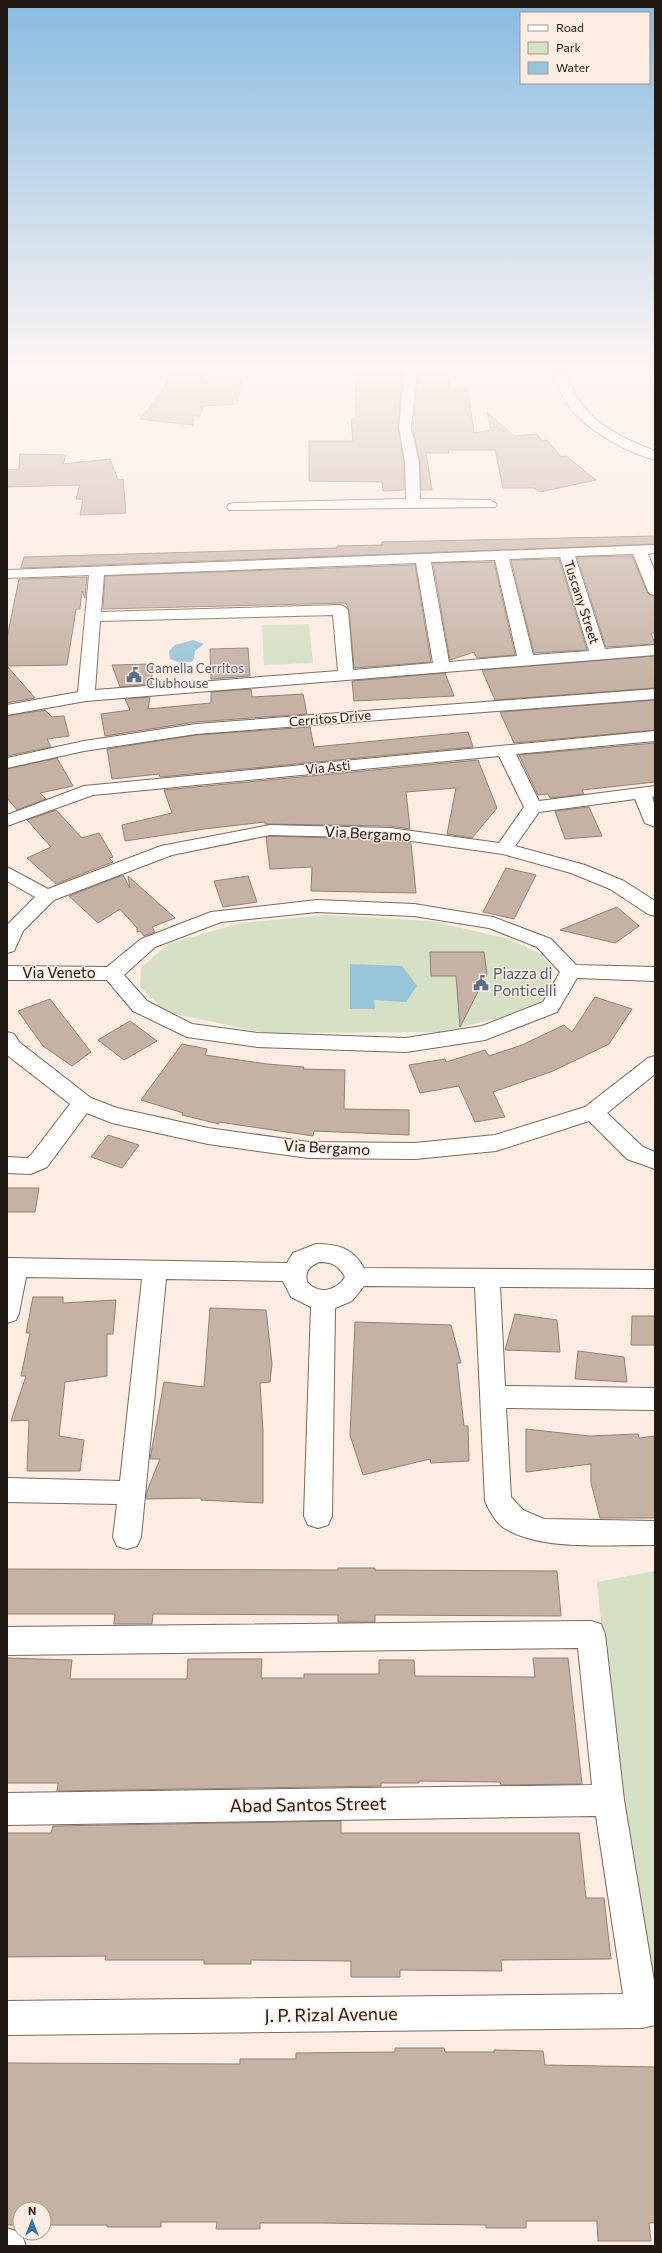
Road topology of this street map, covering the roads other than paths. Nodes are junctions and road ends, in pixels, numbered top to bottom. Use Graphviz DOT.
graph roads {
  1 [pos="412,472"];
  2 [pos="413,503"];
  3 [pos="490,504"];
  4 [pos="234,507"];
  5 [pos="655,549"];
  6 [pos="639,550"];
  7 [pos="566,552"];
  8 [pos="501,555"];
  9 [pos="423,560"];
  10 [pos="97,572"];
  11 [pos="7,574"];
  12 [pos="655,591"];
  13 [pos="93,617"];
  14 [pos="655,650"];
  15 [pos="598,653"];
  16 [pos="526,660"];
  17 [pos="442,667"];
  18 [pos="346,675"];
  19 [pos="655,694"];
  20 [pos="86,696"];
  21 [pos="7,710"];
  22 [pos="655,736"];
  23 [pos="505,750"];
  24 [pos="7,763"];
  25 [pos="648,792"];
  26 [pos="533,807"];
  27 [pos="7,821"];
  28 [pos="655,822"];
  29 [pos="504,848"];
  30 [pos="7,873"];
  31 [pos="47,896"];
  32 [pos="655,910"];
  33 [pos="7,947"];
  34 [pos="571,971"];
  35 [pos="7,973"];
  36 [pos="112,974"];
  37 [pos="655,974"];
  38 [pos="7,1039"];
  39 [pos="655,1063"];
  40 [pos="83,1103"];
  41 [pos="593,1112"];
  42 [pos="655,1161"];
  43 [pos="7,1165"];
  44 [pos="11,1267"];
  45 [pos="156,1270"];
  46 [pos="294,1272"];
  47 [pos="357,1277"];
  48 [pos="487,1277"];
  49 [pos="655,1279"];
  50 [pos="323,1300"];
  51 [pos="7,1313"];
  52 [pos="494,1397"];
  53 [pos="655,1399"];
  54 [pos="7,1490"];
  55 [pos="132,1493"];
  56 [pos="318,1516"];
  57 [pos="655,1533"];
  58 [pos="127,1537"];
  59 [pos="7,1641"];
  60 [pos="609,1800"];
  61 [pos="7,1809"];
  62 [pos="648,2009"];
  63 [pos="7,2018"];
  1 -- 2 [label="street"];
  2 -- 3 [label="street"];
  2 -- 4 [label="street"];
  5 -- 6 [label="street"];
  6 -- 7 [label="street"];
  6 -- 12 [label="street"];
  7 -- 8 [label="street"];
  7 -- 15 [label="street, Tuscany Street"];
  8 -- 9 [label="street"];
  8 -- 16 [label="street"];
  9 -- 10 [label="street"];
  9 -- 17 [label="street"];
  10 -- 11 [label="street"];
  10 -- 13 [label="street"];
  13 -- 18 [label="street"];
  13 -- 20 [label="street"];
  14 -- 15 [label="street"];
  15 -- 16 [label="street"];
  16 -- 17 [label="street"];
  17 -- 18 [label="street"];
  18 -- 20 [label="street"];
  19 -- 24 [label="street, Cerritos Drive"];
  20 -- 21 [label="street"];
  22 -- 23 [label="street, Via Asti"];
  23 -- 26 [label="street"];
  23 -- 27 [label="street, Via Asti"];
  25 -- 26 [label="street"];
  25 -- 28 [label="street"];
  26 -- 29 [label="street"];
  29 -- 31 [label="street, Via Bergamo"];
  29 -- 32 [label="street, Via Bergamo"];
  30 -- 31 [label="street"];
  31 -- 33 [label="street, Via Bergamo"];
  34 -- 36 [label="street"];
  34 -- 36 [label="street"];
  34 -- 37 [label="street"];
  35 -- 36 [label="street, Via Veneto"];
  38 -- 40 [label="street, Via Bergamo"];
  39 -- 41 [label="street, Via Bergamo"];
  40 -- 41 [label="street, Via Bergamo"];
  40 -- 43 [label="street"];
  41 -- 42 [label="street"];
  44 -- 45 [label="street"];
  44 -- 51 [label="street"];
  45 -- 46 [label="street"];
  45 -- 55 [label="street"];
  46 -- 47 [label="street"];
  46 -- 50 [label="street"];
  47 -- 48 [label="street"];
  47 -- 50 [label="street"];
  48 -- 49 [label="street"];
  48 -- 52 [label="street"];
  50 -- 56 [label="street"];
  52 -- 53 [label="street"];
  52 -- 57 [label="street"];
  54 -- 55 [label="street"];
  55 -- 58 [label="street"];
  59 -- 60 [label="street"];
  60 -- 61 [label="street, Abad Santos Street"];
  60 -- 62 [label="street"];
  62 -- 63 [label="street, J. P. Rizal Avenue"];
}
